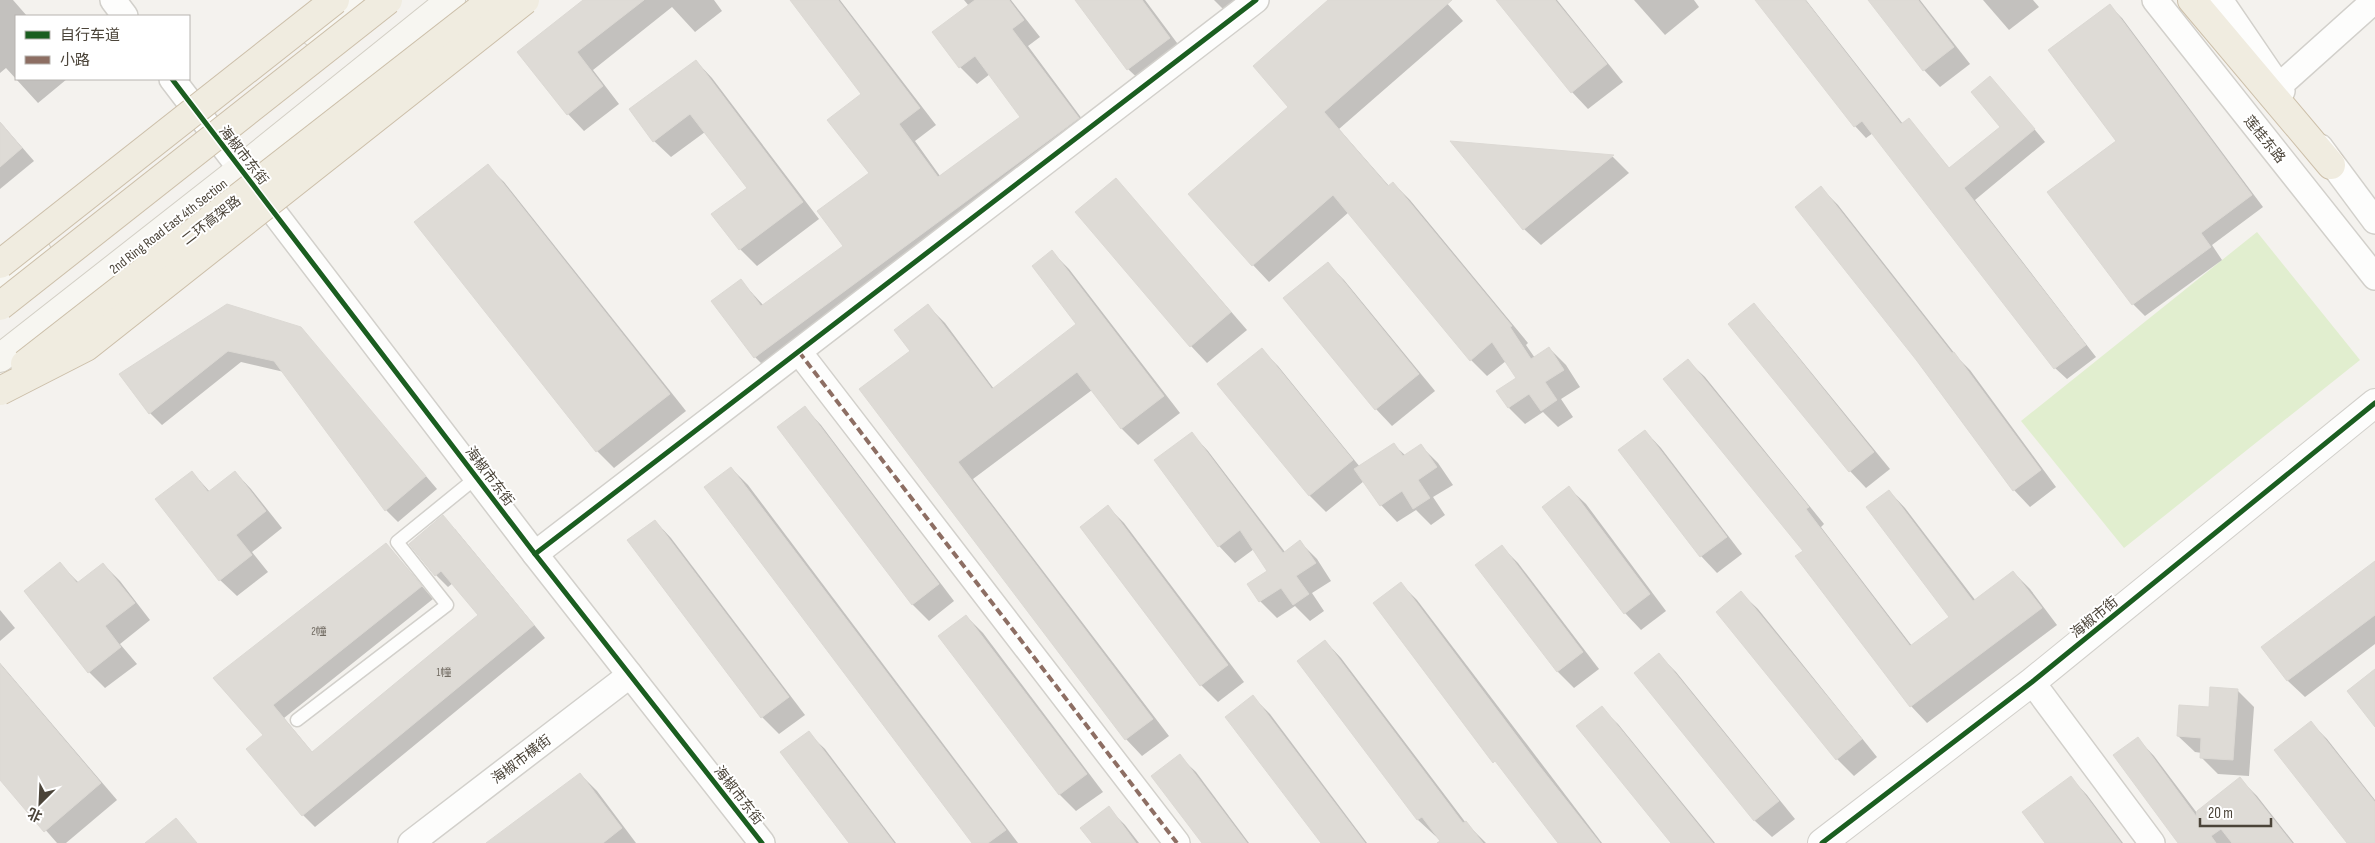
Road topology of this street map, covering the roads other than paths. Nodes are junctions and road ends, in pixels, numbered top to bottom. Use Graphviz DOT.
graph roads {
  1 [pos="113,0"];
  2 [pos="335,0"];
  3 [pos="357,0"];
  4 [pos="388,0"];
  5 [pos="451,0"];
  6 [pos="492,0"];
  7 [pos="525,0"];
  8 [pos="1256,0"];
  9 [pos="2155,0"];
  10 [pos="2192,0"];
  11 [pos="2220,0"];
  12 [pos="2365,3"];
  13 [pos="124,15"];
  14 [pos="173,80"];
  15 [pos="2279,86"];
  16 [pos="204,121"];
  17 [pos="2331,165"];
  18 [pos="241,169"];
  19 [pos="2375,221"];
  20 [pos="0,264"];
  21 [pos="2375,277"];
  22 [pos="0,282"];
  23 [pos="0,306"];
  24 [pos="799,352"];
  25 [pos="0,358"];
  26 [pos="0,384"];
  27 [pos="0,391"];
  28 [pos="2375,403"];
  29 [pos="477,477"];
  30 [pos="536,554"];
  31 [pos="630,675"];
  32 [pos="2032,682"];
  33 [pos="297,720"];
  34 [pos="411,843"];
  35 [pos="762,843"];
  36 [pos="1178,843"];
  37 [pos="1822,843"];
  38 [pos="2152,843"];
  1 -- 13 [label="street"];
  2 -- 20 [label="highway, bridge"];
  3 -- 16 [label="main road"];
  4 -- 23 [label="highway, bridge"];
  5 -- 18 [label="main road, 2nd Ring Road East 4th Section"];
  6 -- 26 [label="highway, 二环高架路, bridge"];
  7 -- 27 [label="highway, bridge"];
  8 -- 24 [label="street"];
  9 -- 21 [label="street, 莲桂东路"];
  10 -- 17 [label="highway"];
  11 -- 15 [label="street"];
  12 -- 15 [label="street"];
  14 -- 16 [label="street, 海椒市东街"];
  15 -- 17 [label="street"];
  16 -- 18 [label="street, 海椒市东街"];
  16 -- 22 [label="main road"];
  17 -- 19 [label="street"];
  18 -- 25 [label="main road, 2nd Ring Road East 4th Section"];
  18 -- 29 [label="street, 海椒市东街"];
  24 -- 30 [label="street"];
  24 -- 36 [label="street"];
  28 -- 32 [label="street, 海椒市街"];
  29 -- 30 [label="street, 海椒市东街"];
  29 -- 33 [label="lane"];
  30 -- 31 [label="street, 海椒市东街"];
  31 -- 34 [label="street, 海椒市横街"];
  31 -- 35 [label="street, 海椒市东街"];
  32 -- 37 [label="street, 海椒市街"];
  32 -- 38 [label="street"];
}
